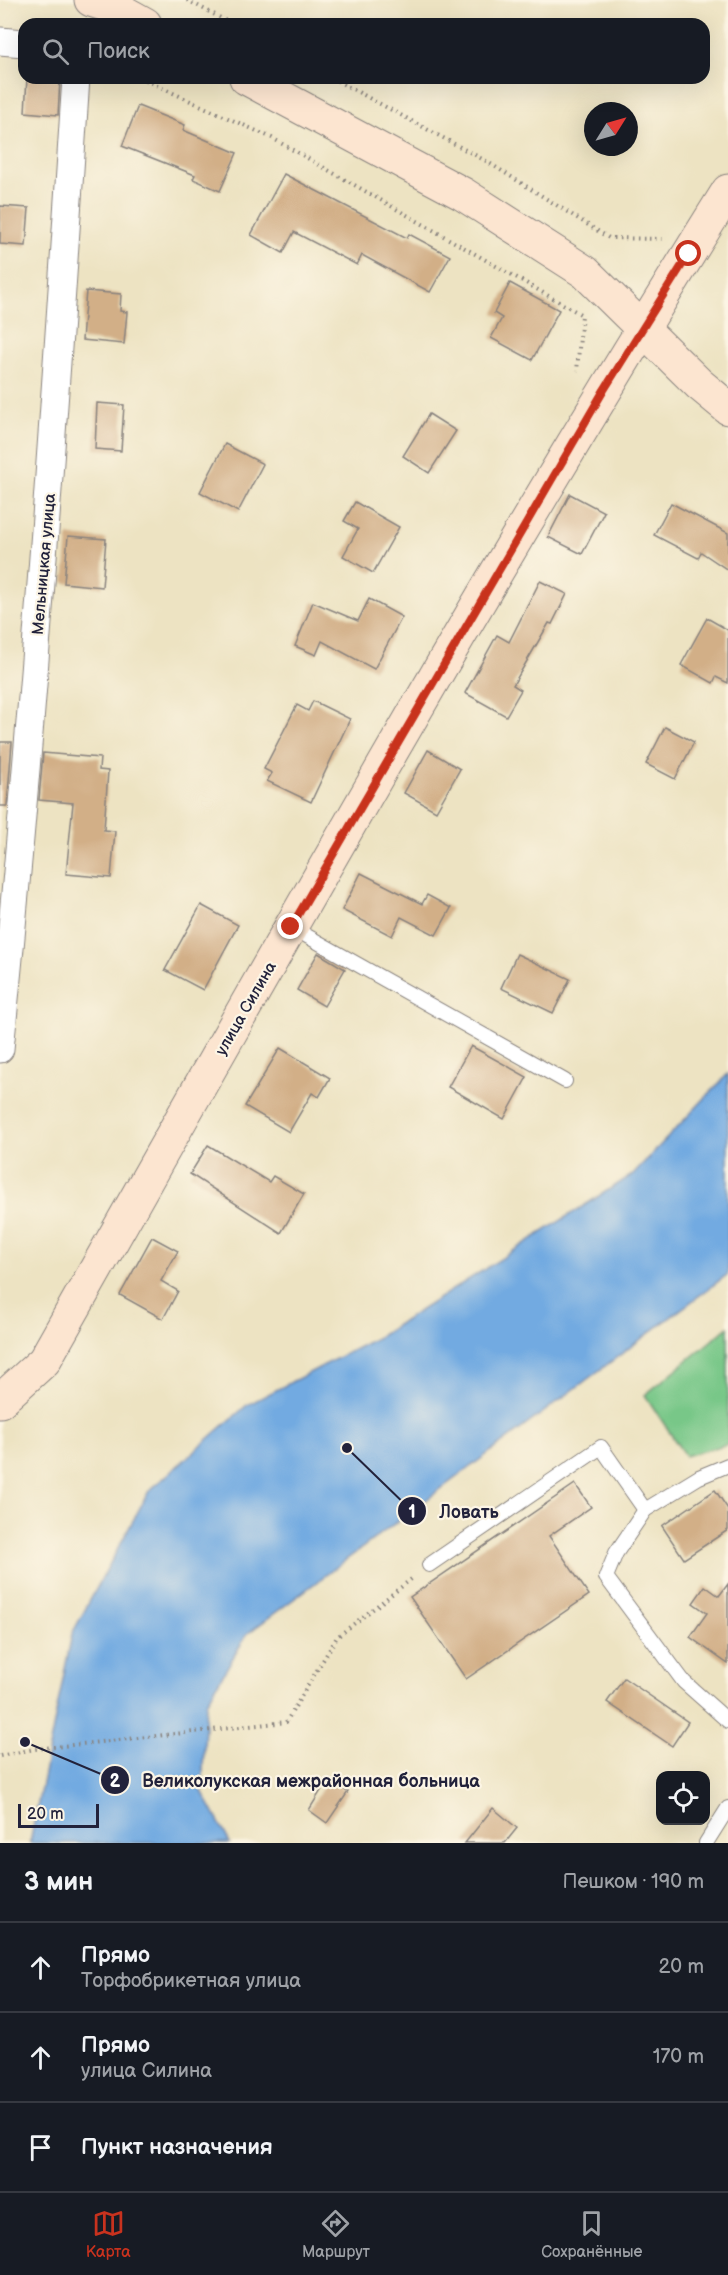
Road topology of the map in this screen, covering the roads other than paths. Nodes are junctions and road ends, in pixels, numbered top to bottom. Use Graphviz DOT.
graph roads {
  1 [pos="90,0"];
  2 [pos="134,18"];
  3 [pos="0,40"];
  4 [pos="18,43"];
  5 [pos="76,84"];
  6 [pos="257,84"];
  7 [pos="728,191"];
  8 [pos="644,328"];
  9 [pos="728,408"];
  10 [pos="10,845"];
  11 [pos="291,927"];
  12 [pos="3,993"];
  13 [pos="0,1049"];
  14 [pos="565,1081"];
  15 [pos="0,1401"];
  16 [pos="728,1465"];
  17 [pos="645,1510"];
  18 [pos="429,1565"];
  19 [pos="728,1721"];
  20 [pos="728,1808"];
  21 [pos="706,1843"];
  1 -- 2 [label="street"];
  3 -- 4 [label="street"];
  5 -- 10 [label="street, Мельницкая улица"];
  6 -- 8 [label="street"];
  7 -- 8 [label="street, улица Силина"];
  8 -- 9 [label="street"];
  8 -- 11 [label="street, улица Силина"];
  10 -- 12 [label="street, Мельницкая улица"];
  11 -- 14 [label="lane"];
  11 -- 15 [label="street, улица Силина"];
  12 -- 13 [label="street, Мельницкая улица"];
  16 -- 17 [label="lane"];
  17 -- 18 [label="lane"];
  17 -- 19 [label="lane"];
  20 -- 21 [label="lane"];
}
